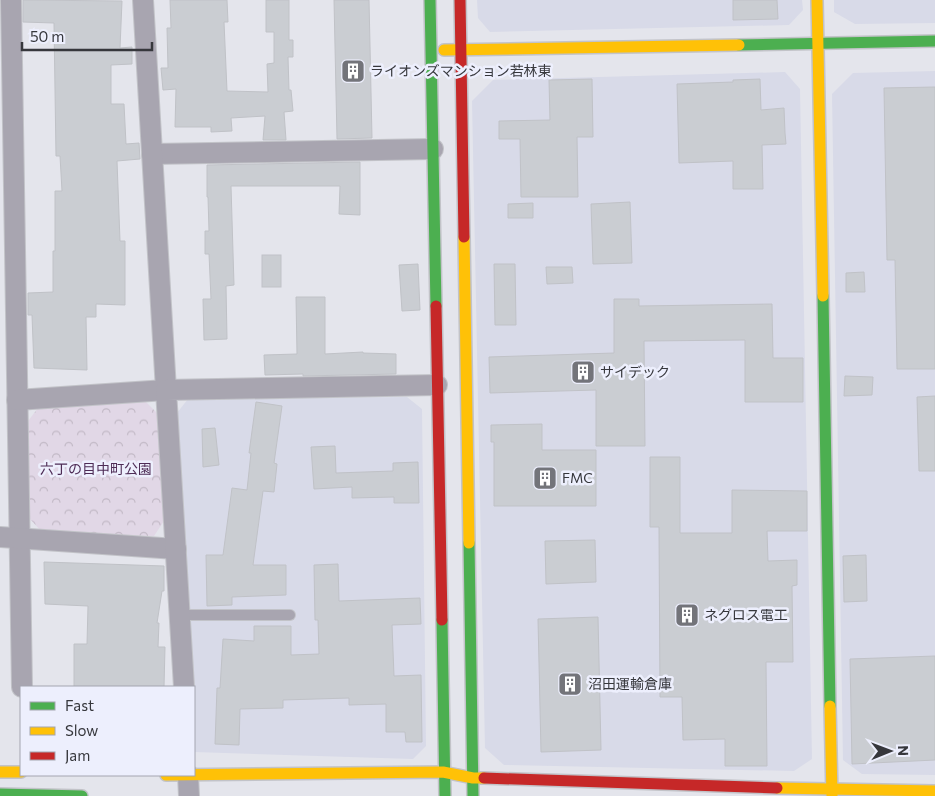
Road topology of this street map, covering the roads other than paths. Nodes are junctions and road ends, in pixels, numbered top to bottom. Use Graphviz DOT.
graph roads {
  1 [pos="11,0"];
  2 [pos="143,0"];
  3 [pos="430,0"];
  4 [pos="460,0"];
  5 [pos="817,0"];
  6 [pos="935,41"];
  7 [pos="818,42"];
  8 [pos="462,49"];
  9 [pos="431,50"];
  10 [pos="6,70"];
  11 [pos="433,150"];
  12 [pos="152,154"];
  13 [pos="7,207"];
  14 [pos="437,385"];
  15 [pos="11,390"];
  16 [pos="166,390"];
  17 [pos="0,537"];
  18 [pos="20,538"];
  19 [pos="176,549"];
  20 [pos="179,615"];
  21 [pos="290,615"];
  22 [pos="22,686"];
  23 [pos="184,686"];
  24 [pos="0,772"];
  25 [pos="20,772"];
  26 [pos="443,772"];
  27 [pos="195,775"];
  28 [pos="188,776"];
  29 [pos="473,778"];
  30 [pos="935,791"];
  31 [pos="832,793"];
  32 [pos="0,794"];
  33 [pos="82,796"];
  34 [pos="189,796"];
  35 [pos="445,796"];
  36 [pos="473,796"];
  1 -- 10 [label="street"];
  2 -- 12 [label="street"];
  3 -- 9 [label="street"];
  4 -- 8 [label="street"];
  5 -- 7 [label="street"];
  6 -- 7 [label="street"];
  7 -- 8 [label="street"];
  7 -- 31 [label="street"];
  8 -- 9 [label="street"];
  8 -- 29 [label="street"];
  9 -- 11 [label="street"];
  10 -- 13 [label="street"];
  11 -- 12 [label="street"];
  11 -- 14 [label="street"];
  12 -- 16 [label="street"];
  13 -- 15 [label="street"];
  14 -- 16 [label="street"];
  14 -- 26 [label="street"];
  15 -- 16 [label="street"];
  15 -- 18 [label="street"];
  16 -- 19 [label="street"];
  17 -- 18 [label="street"];
  18 -- 19 [label="street"];
  18 -- 22 [label="street"];
  19 -- 20 [label="street"];
  20 -- 21 [label="lane"];
  20 -- 23 [label="street"];
  24 -- 25 [label="street"];
  26 -- 27 [label="street"];
  26 -- 29 [label="street"];
  26 -- 35 [label="street"];
  28 -- 34 [label="street"];
  29 -- 31 [label="street"];
  29 -- 36 [label="street"];
  30 -- 31 [label="street"];
  32 -- 33 [label="street"];
}
